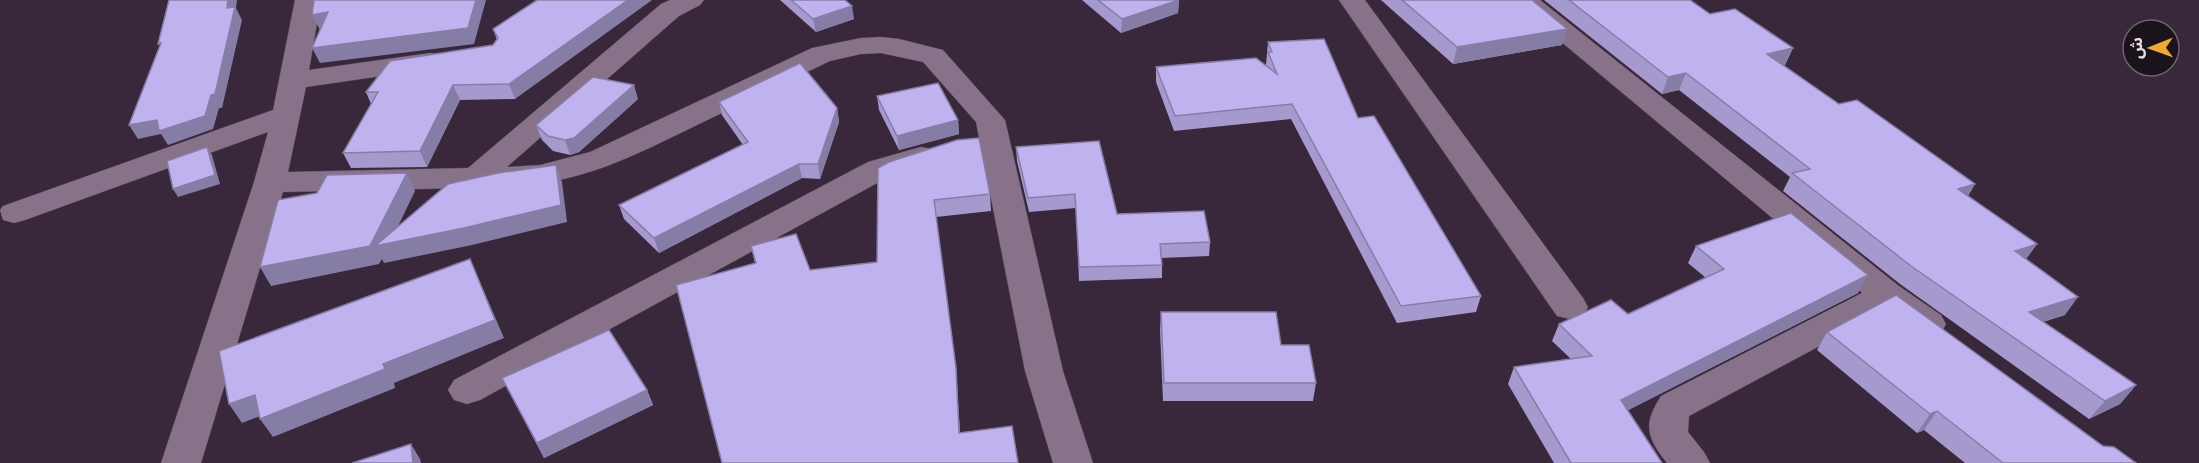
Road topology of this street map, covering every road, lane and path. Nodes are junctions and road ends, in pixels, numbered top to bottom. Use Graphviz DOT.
graph roads {
  1 [pos="308,0"];
  2 [pos="691,0"];
  3 [pos="1352,0"];
  4 [pos="1524,0"];
  5 [pos="454,57"];
  6 [pos="292,81"];
  7 [pos="287,115"];
  8 [pos="972,143"];
  9 [pos="477,177"];
  10 [pos="270,182"];
  11 [pos="14,213"];
  12 [pos="1887,295"];
  13 [pos="1570,307"];
  14 [pos="1955,344"];
  15 [pos="467,390"];
  16 [pos="181,463"];
  17 [pos="1073,463"];
  18 [pos="1690,463"];
  1 -- 6 [label="street"];
  2 -- 9 [label="street"];
  3 -- 13 [label="street"];
  4 -- 12 [label="street"];
  5 -- 6 [label="street"];
  6 -- 7 [label="street"];
  7 -- 10 [label="street"];
  7 -- 11 [label="street"];
  8 -- 9 [label="street"];
  8 -- 15 [label="street"];
  8 -- 17 [label="street"];
  9 -- 10 [label="street"];
  10 -- 16 [label="street"];
  12 -- 14 [label="street"];
  12 -- 18 [label="street"];
}
